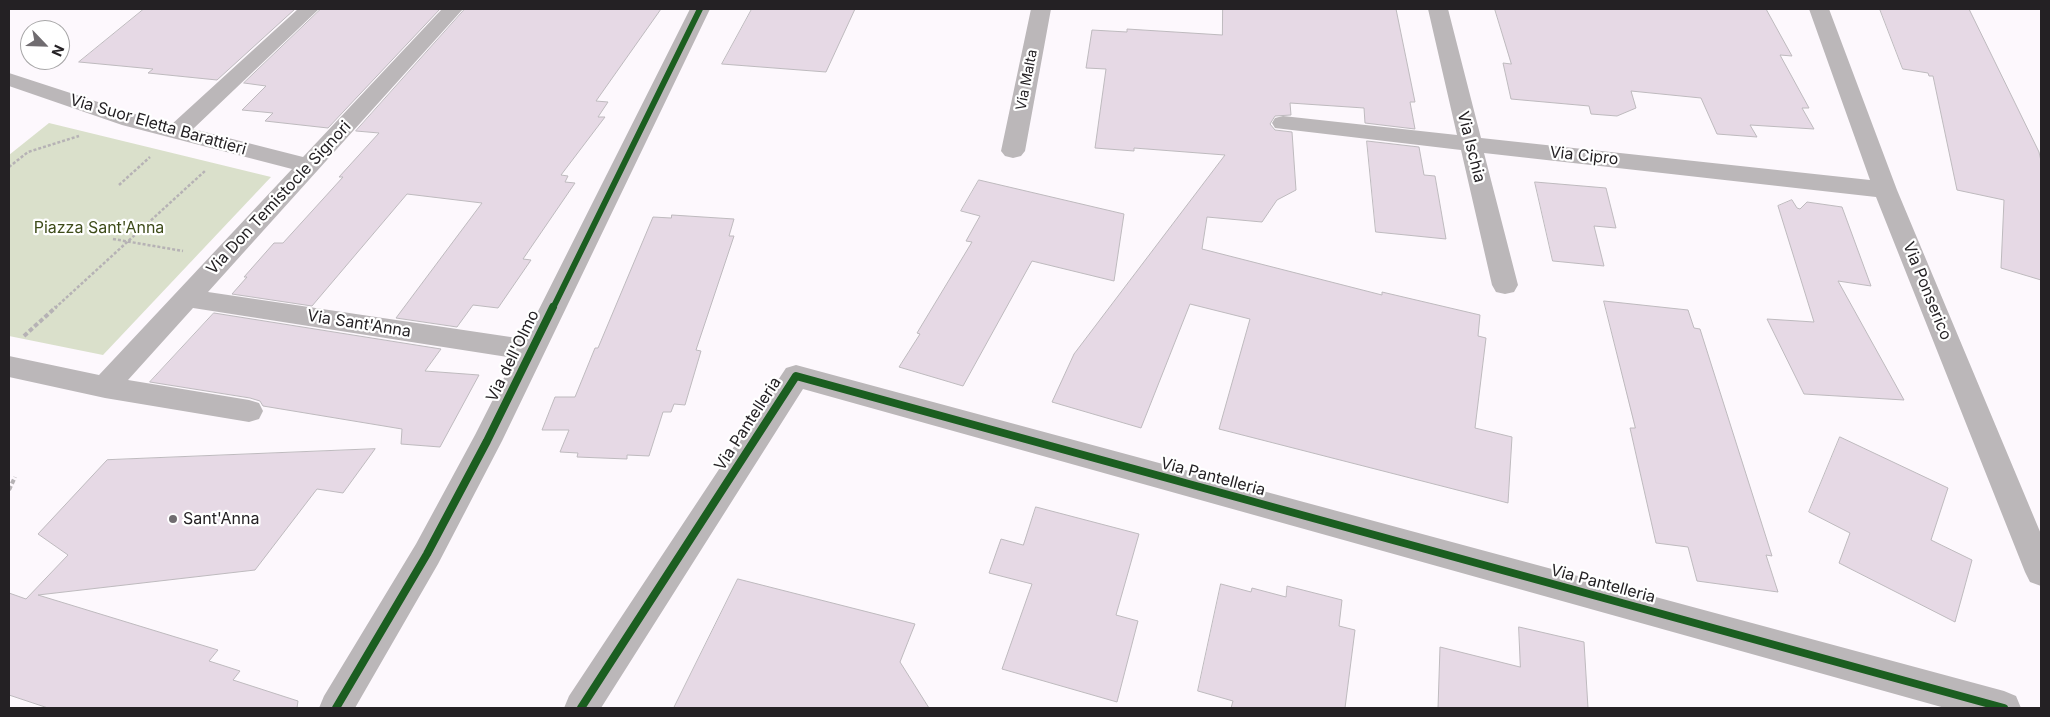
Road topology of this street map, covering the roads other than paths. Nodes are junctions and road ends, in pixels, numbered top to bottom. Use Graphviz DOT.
graph roads {
  1 [pos="309,9"];
  2 [pos="453,9"];
  3 [pos="700,9"];
  4 [pos="1041,9"];
  5 [pos="1438,9"];
  6 [pos="1819,9"];
  7 [pos="9,79"];
  8 [pos="1283,123"];
  9 [pos="175,133"];
  10 [pos="1470,143"];
  11 [pos="1013,151"];
  12 [pos="309,166"];
  13 [pos="1885,190"];
  14 [pos="1505,285"];
  15 [pos="188,298"];
  16 [pos="530,350"];
  17 [pos="9,367"];
  18 [pos="105,387"];
  19 [pos="249,411"];
  20 [pos="2041,572"];
  21 [pos="336,708"];
  22 [pos="581,708"];
  23 [pos="2004,708"];
  1 -- 9 [label="street"];
  2 -- 12 [label="street, Via Don Temistocle Signori"];
  3 -- 16 [label="street, Via dell'Olmo"];
  4 -- 11 [label="street, Via Malta"];
  5 -- 10 [label="street, Via Ischia"];
  6 -- 13 [label="street, Via Ponserico"];
  7 -- 9 [label="street, Via Suor Eletta Barattieri"];
  8 -- 10 [label="street, Via Cipro"];
  9 -- 12 [label="street, Via Suor Eletta Barattieri"];
  10 -- 13 [label="street, Via Cipro"];
  10 -- 14 [label="street, Via Ischia"];
  12 -- 15 [label="street, Via Don Temistocle Signori"];
  13 -- 20 [label="street, Via Ponserico"];
  15 -- 16 [label="street, Via Sant'Anna"];
  15 -- 18 [label="street, Via Don Temistocle Signori"];
  16 -- 21 [label="street, Via dell'Olmo"];
  17 -- 18 [label="street"];
  18 -- 19 [label="street"];
  22 -- 23 [label="street, Via Pantelleria"];
}
